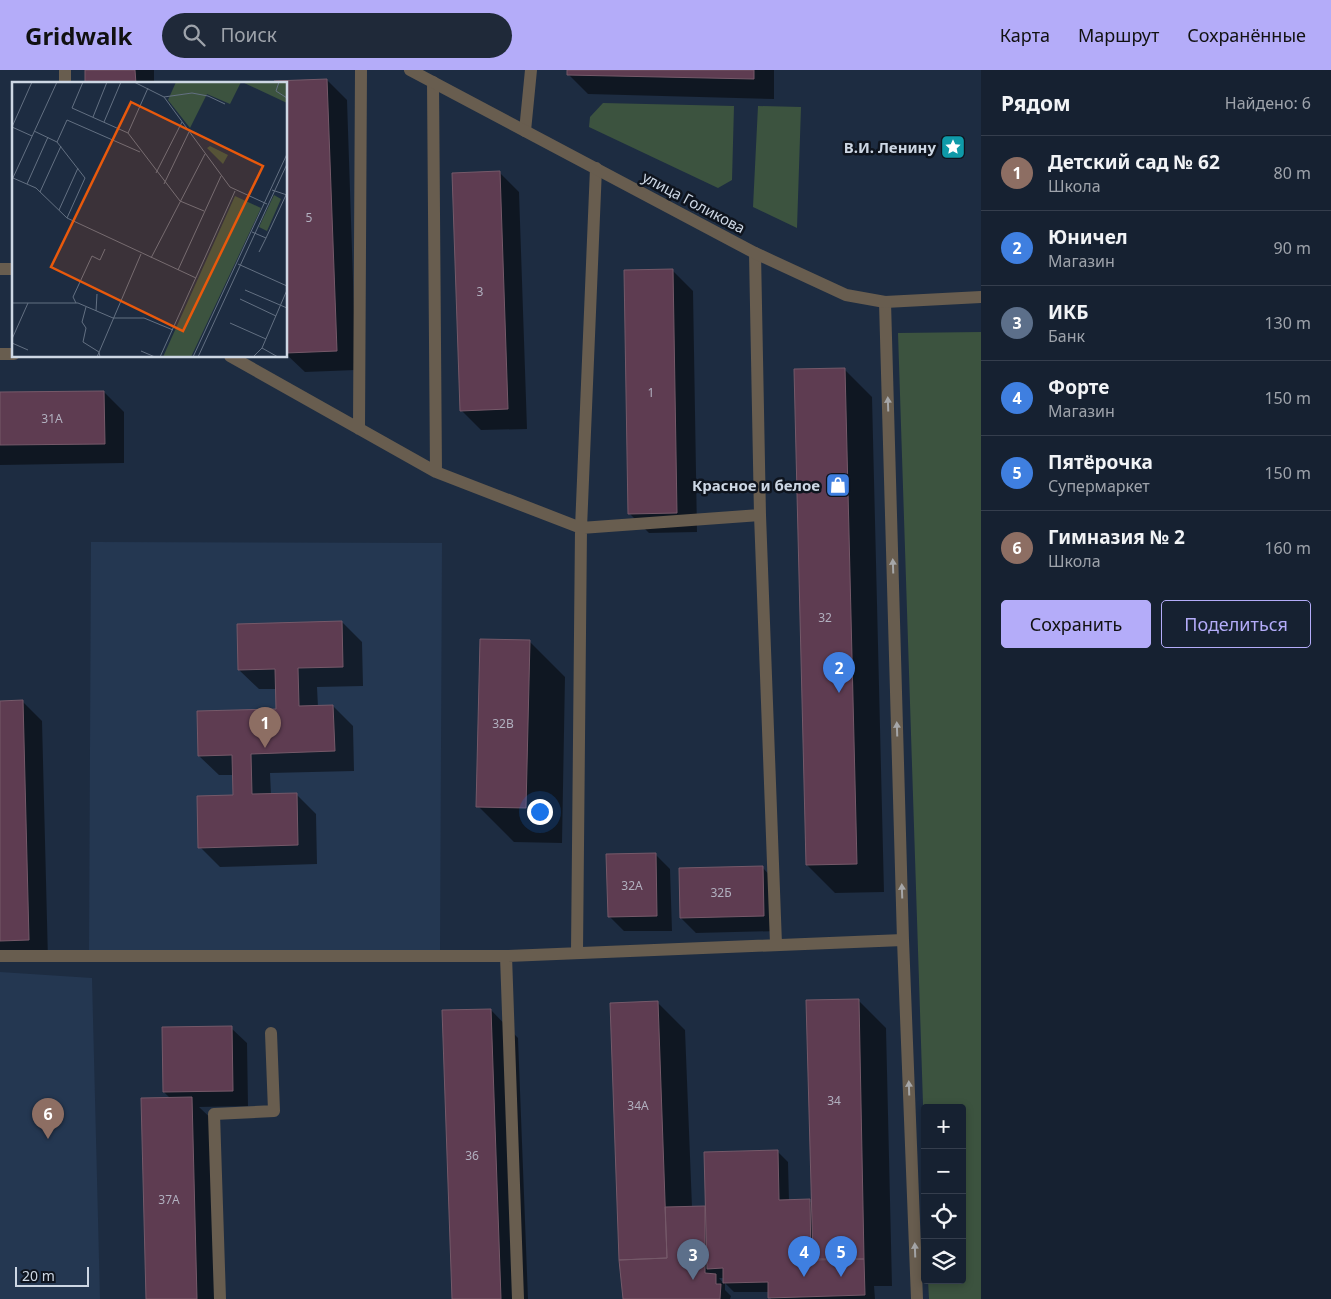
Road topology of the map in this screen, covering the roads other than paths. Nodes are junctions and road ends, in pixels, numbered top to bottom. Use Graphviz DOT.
graph roads {
  1 [pos="361,70"];
  2 [pos="410,70"];
  3 [pos="531,70"];
  4 [pos="433,82"];
  5 [pos="525,131"];
  6 [pos="596,168"];
  7 [pos="755,253"];
  8 [pos="981,297"];
  9 [pos="885,302"];
  10 [pos="234,358"];
  11 [pos="359,429"];
  12 [pos="436,472"];
  13 [pos="760,515"];
  14 [pos="581,528"];
  15 [pos="903,940"];
  16 [pos="776,944"];
  17 [pos="577,952"];
  18 [pos="0,956"];
  19 [pos="506,956"];
  20 [pos="271,1033"];
  21 [pos="220,1299"];
  22 [pos="518,1299"];
  23 [pos="917,1299"];
  1 -- 11 [label="street"];
  2 -- 4 [label="street, улица Голикова"];
  3 -- 5 [label="street"];
  4 -- 5 [label="street, улица Голикова"];
  4 -- 12 [label="street"];
  5 -- 6 [label="street, улица Голикова"];
  6 -- 7 [label="street, улица Голикова"];
  6 -- 14 [label="street"];
  7 -- 9 [label="street, улица Голикова"];
  7 -- 13 [label="street"];
  8 -- 9 [label="street, улица Голикова"];
  15 -- 9 [label="street, one-way"];
  10 -- 11 [label="street"];
  11 -- 12 [label="street"];
  12 -- 14 [label="street"];
  13 -- 14 [label="street"];
  13 -- 16 [label="street"];
  14 -- 17 [label="street"];
  15 -- 16 [label="street"];
  23 -- 15 [label="street, one-way"];
  16 -- 17 [label="street"];
  17 -- 19 [label="street"];
  18 -- 19 [label="street"];
  19 -- 22 [label="street"];
  20 -- 21 [label="street"];
}
